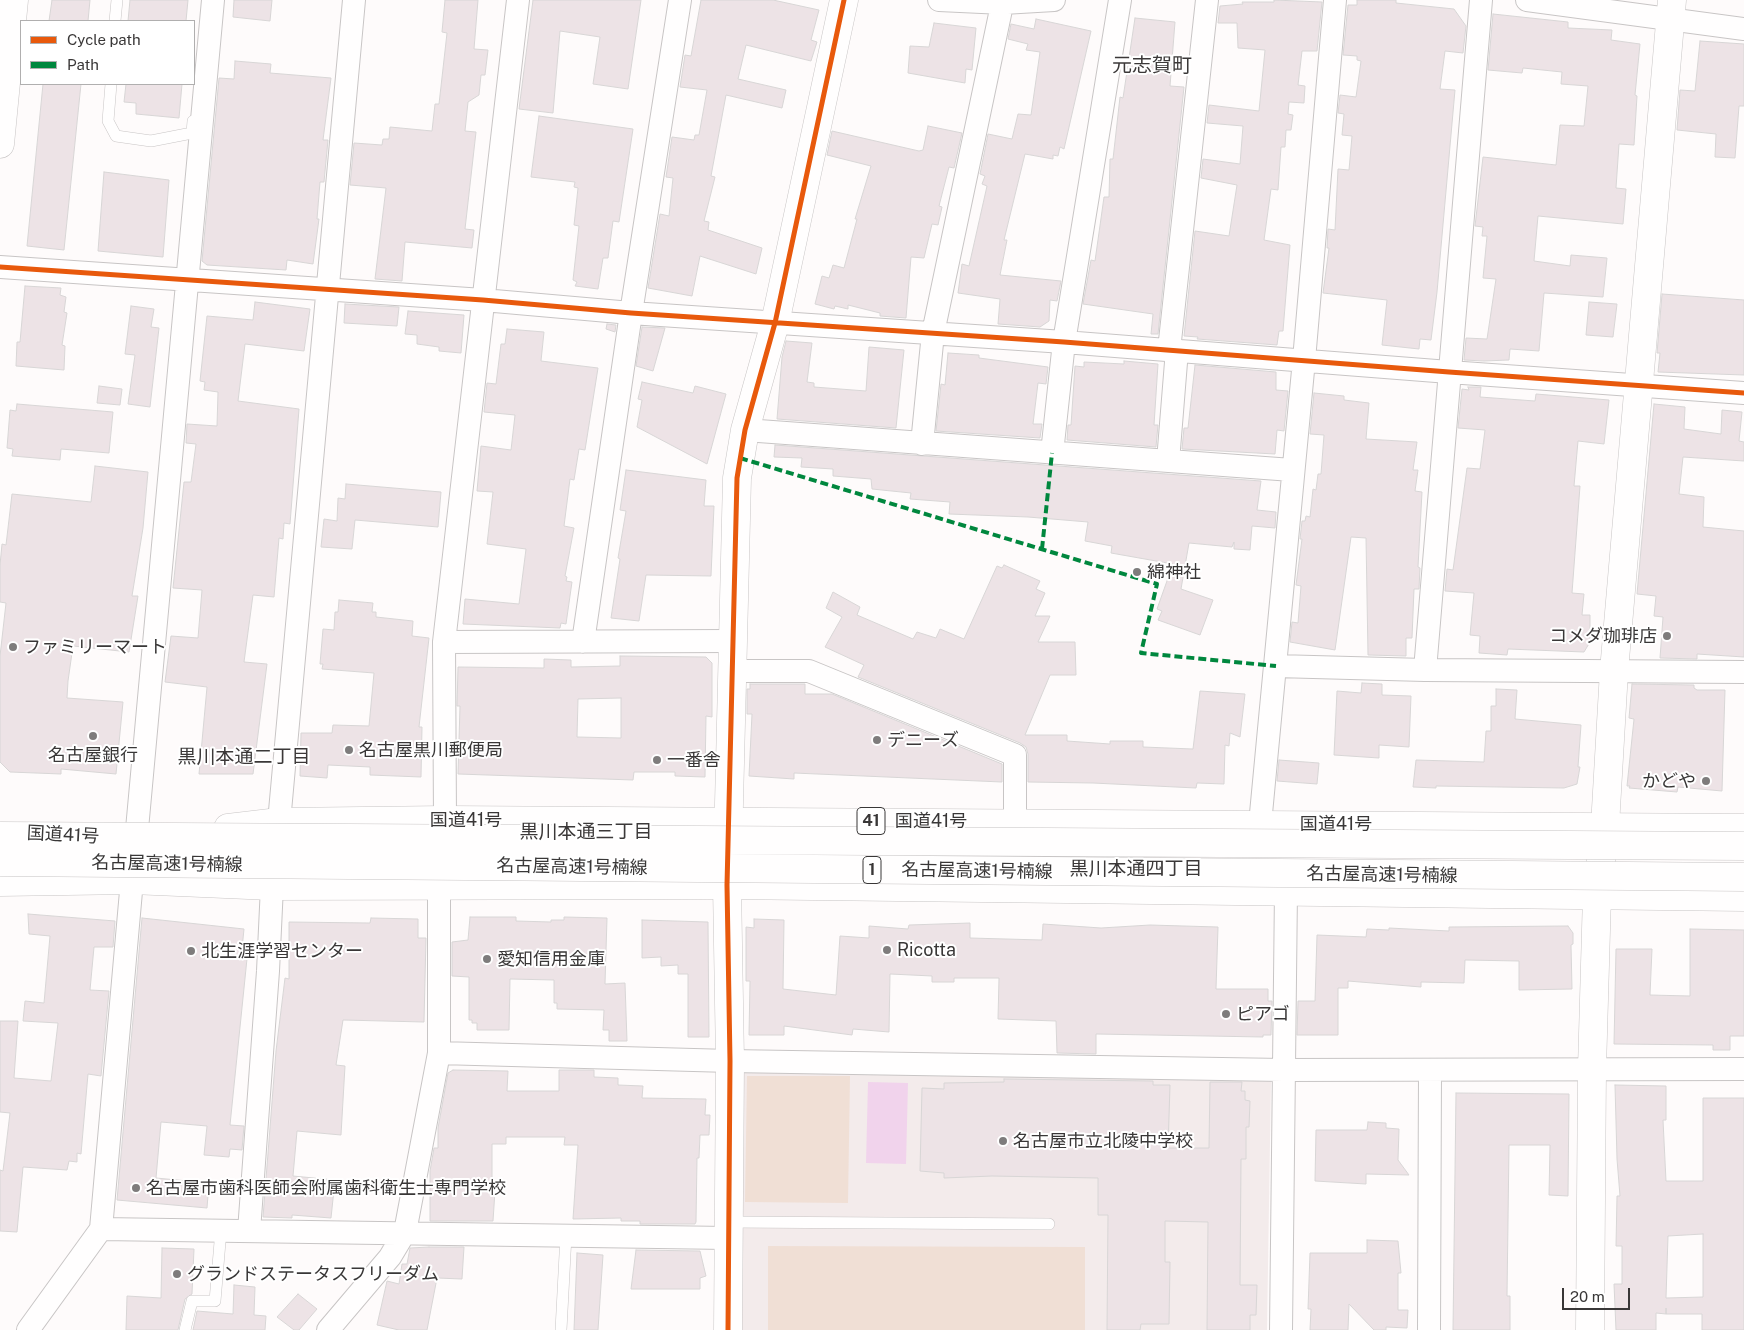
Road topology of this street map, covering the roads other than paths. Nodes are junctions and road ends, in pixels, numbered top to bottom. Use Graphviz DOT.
graph roads {
  1 [pos="14,0"];
  2 [pos="117,0"];
  3 [pos="204,0"];
  4 [pos="213,0"];
  5 [pos="354,0"];
  6 [pos="518,0"];
  7 [pos="680,0"];
  8 [pos="844,0"];
  9 [pos="939,0"];
  10 [pos="1054,0"];
  11 [pos="1120,0"];
  12 [pos="1207,0"];
  13 [pos="1335,0"];
  14 [pos="1481,0"];
  15 [pos="1527,0"];
  16 [pos="1003,1"];
  17 [pos="1671,10"];
  18 [pos="115,20"];
  19 [pos="1744,29"];
  20 [pos="111,85"];
  21 [pos="0,144"];
  22 [pos="0,267"];
  23 [pos="188,280"];
  24 [pos="327,290"];
  25 [pos="483,300"];
  26 [pos="631,313"];
  27 [pos="775,323"];
  28 [pos="933,333"];
  29 [pos="1064,342"];
  30 [pos="1173,350"];
  31 [pos="1304,360"];
  32 [pos="1449,372"];
  33 [pos="1638,386"];
  34 [pos="1744,392"];
  35 [pos="745,430"];
  36 [pos="922,444"];
  37 [pos="1052,453"];
  38 [pos="1168,461"];
  39 [pos="1292,470"];
  40 [pos="444,642"];
  41 [pos="584,642"];
  42 [pos="733,642"];
  43 [pos="1276,666"];
  44 [pos="1425,670"];
  45 [pos="732,671"];
  46 [pos="1614,671"];
  47 [pos="1744,672"];
  48 [pos="445,820"];
  49 [pos="728,820"];
  50 [pos="279,822"];
  51 [pos="1015,822"];
  52 [pos="1260,824"];
  53 [pos="1605,826"];
  54 [pos="1744,828"];
  55 [pos="0,832"];
  56 [pos="0,836"];
  57 [pos="136,840"];
  58 [pos="1744,846"];
  59 [pos="0,862"];
  60 [pos="1744,878"];
  61 [pos="132,880"];
  62 [pos="0,882"];
  63 [pos="439,885"];
  64 [pos="727,885"];
  65 [pos="272,886"];
  66 [pos="1286,890"];
  67 [pos="1597,895"];
  68 [pos="1744,897"];
  69 [pos="439,1053"];
  70 [pos="730,1061"];
  71 [pos="1592,1069"];
  72 [pos="1744,1069"];
  73 [pos="1283,1070"];
  74 [pos="1430,1072"];
  75 [pos="1049,1224"];
  76 [pos="101,1229"];
  77 [pos="221,1230"];
  78 [pos="249,1230"];
  79 [pos="727,1230"];
  80 [pos="405,1232"];
  81 [pos="566,1235"];
  82 [pos="28,1330"];
  83 [pos="185,1330"];
  84 [pos="328,1330"];
  85 [pos="561,1330"];
  86 [pos="728,1330"];
  87 [pos="1281,1330"];
  88 [pos="1429,1330"];
  89 [pos="1590,1330"];
  1 -- 21 [label="main road"];
  2 -- 18 [label="lane"];
  3 -- 20 [label="lane"];
  4 -- 23 [label="street"];
  5 -- 24 [label="street"];
  6 -- 25 [label="street"];
  7 -- 26 [label="street"];
  8 -- 27 [label="main road"];
  9 -- 16 [label="street"];
  10 -- 16 [label="street"];
  11 -- 29 [label="street"];
  12 -- 30 [label="street"];
  13 -- 31 [label="street"];
  14 -- 32 [label="street"];
  15 -- 17 [label="street"];
  16 -- 28 [label="street"];
  17 -- 19 [label="street"];
  17 -- 33 [label="main road"];
  22 -- 23 [label="street"];
  23 -- 24 [label="street"];
  23 -- 57 [label="street"];
  24 -- 25 [label="street"];
  24 -- 50 [label="street"];
  25 -- 26 [label="street"];
  25 -- 40 [label="street"];
  26 -- 27 [label="street"];
  26 -- 41 [label="street"];
  27 -- 28 [label="street"];
  27 -- 35 [label="main road"];
  28 -- 29 [label="street"];
  28 -- 36 [label="street"];
  29 -- 30 [label="street"];
  29 -- 37 [label="street"];
  30 -- 31 [label="street"];
  30 -- 38 [label="street"];
  31 -- 32 [label="street"];
  31 -- 39 [label="street"];
  32 -- 33 [label="street"];
  32 -- 44 [label="street"];
  33 -- 34 [label="street"];
  33 -- 46 [label="main road"];
  35 -- 36 [label="street"];
  35 -- 42 [label="main road"];
  36 -- 37 [label="street"];
  37 -- 38 [label="street"];
  38 -- 39 [label="street"];
  39 -- 43 [label="street"];
  40 -- 41 [label="street"];
  40 -- 48 [label="street"];
  41 -- 42 [label="street"];
  42 -- 45 [label="main road"];
  43 -- 44 [label="street"];
  43 -- 52 [label="street"];
  44 -- 46 [label="street"];
  45 -- 49 [label="main road"];
  45 -- 51 [label="street"];
  46 -- 47 [label="street"];
  46 -- 53 [label="main road"];
  48 -- 49 [label="main road, 国道41号 / 41"];
  48 -- 50 [label="main road, 国道41号 / 41"];
  49 -- 51 [label="main road, 国道41号 / 41"];
  49 -- 64 [label="main road"];
  50 -- 57 [label="main road, 国道41号 / 41"];
  51 -- 52 [label="main road, 国道41号 / 41"];
  52 -- 53 [label="main road, 国道41号 / 41"];
  53 -- 54 [label="main road, 国道41号 / 41"];
  53 -- 67 [label="main road"];
  55 -- 57 [label="main road, 国道41号 / 41"];
  56 -- 58 [label="main road, 名古屋高速1号楠線 / 1, bridge"];
  59 -- 60 [label="main road, 名古屋高速1号楠線 / 1, bridge"];
  61 -- 62 [label="main road"];
  61 -- 65 [label="main road"];
  61 -- 76 [label="street"];
  63 -- 64 [label="main road"];
  63 -- 65 [label="main road"];
  63 -- 69 [label="street"];
  64 -- 66 [label="main road"];
  64 -- 70 [label="main road"];
  65 -- 78 [label="street"];
  66 -- 67 [label="main road"];
  66 -- 73 [label="street"];
  67 -- 68 [label="main road"];
  67 -- 71 [label="main road"];
  69 -- 70 [label="street"];
  69 -- 80 [label="street"];
  70 -- 73 [label="street"];
  70 -- 79 [label="main road"];
  71 -- 72 [label="street"];
  71 -- 74 [label="street"];
  71 -- 89 [label="main road"];
  73 -- 74 [label="street"];
  73 -- 87 [label="street"];
  74 -- 88 [label="street"];
  75 -- 79 [label="lane"];
  76 -- 77 [label="street"];
  76 -- 82 [label="street"];
  77 -- 78 [label="street"];
  77 -- 83 [label="lane"];
  78 -- 80 [label="street"];
  79 -- 81 [label="street"];
  79 -- 86 [label="main road"];
  80 -- 81 [label="street"];
  80 -- 84 [label="street"];
  81 -- 85 [label="lane"];
}
